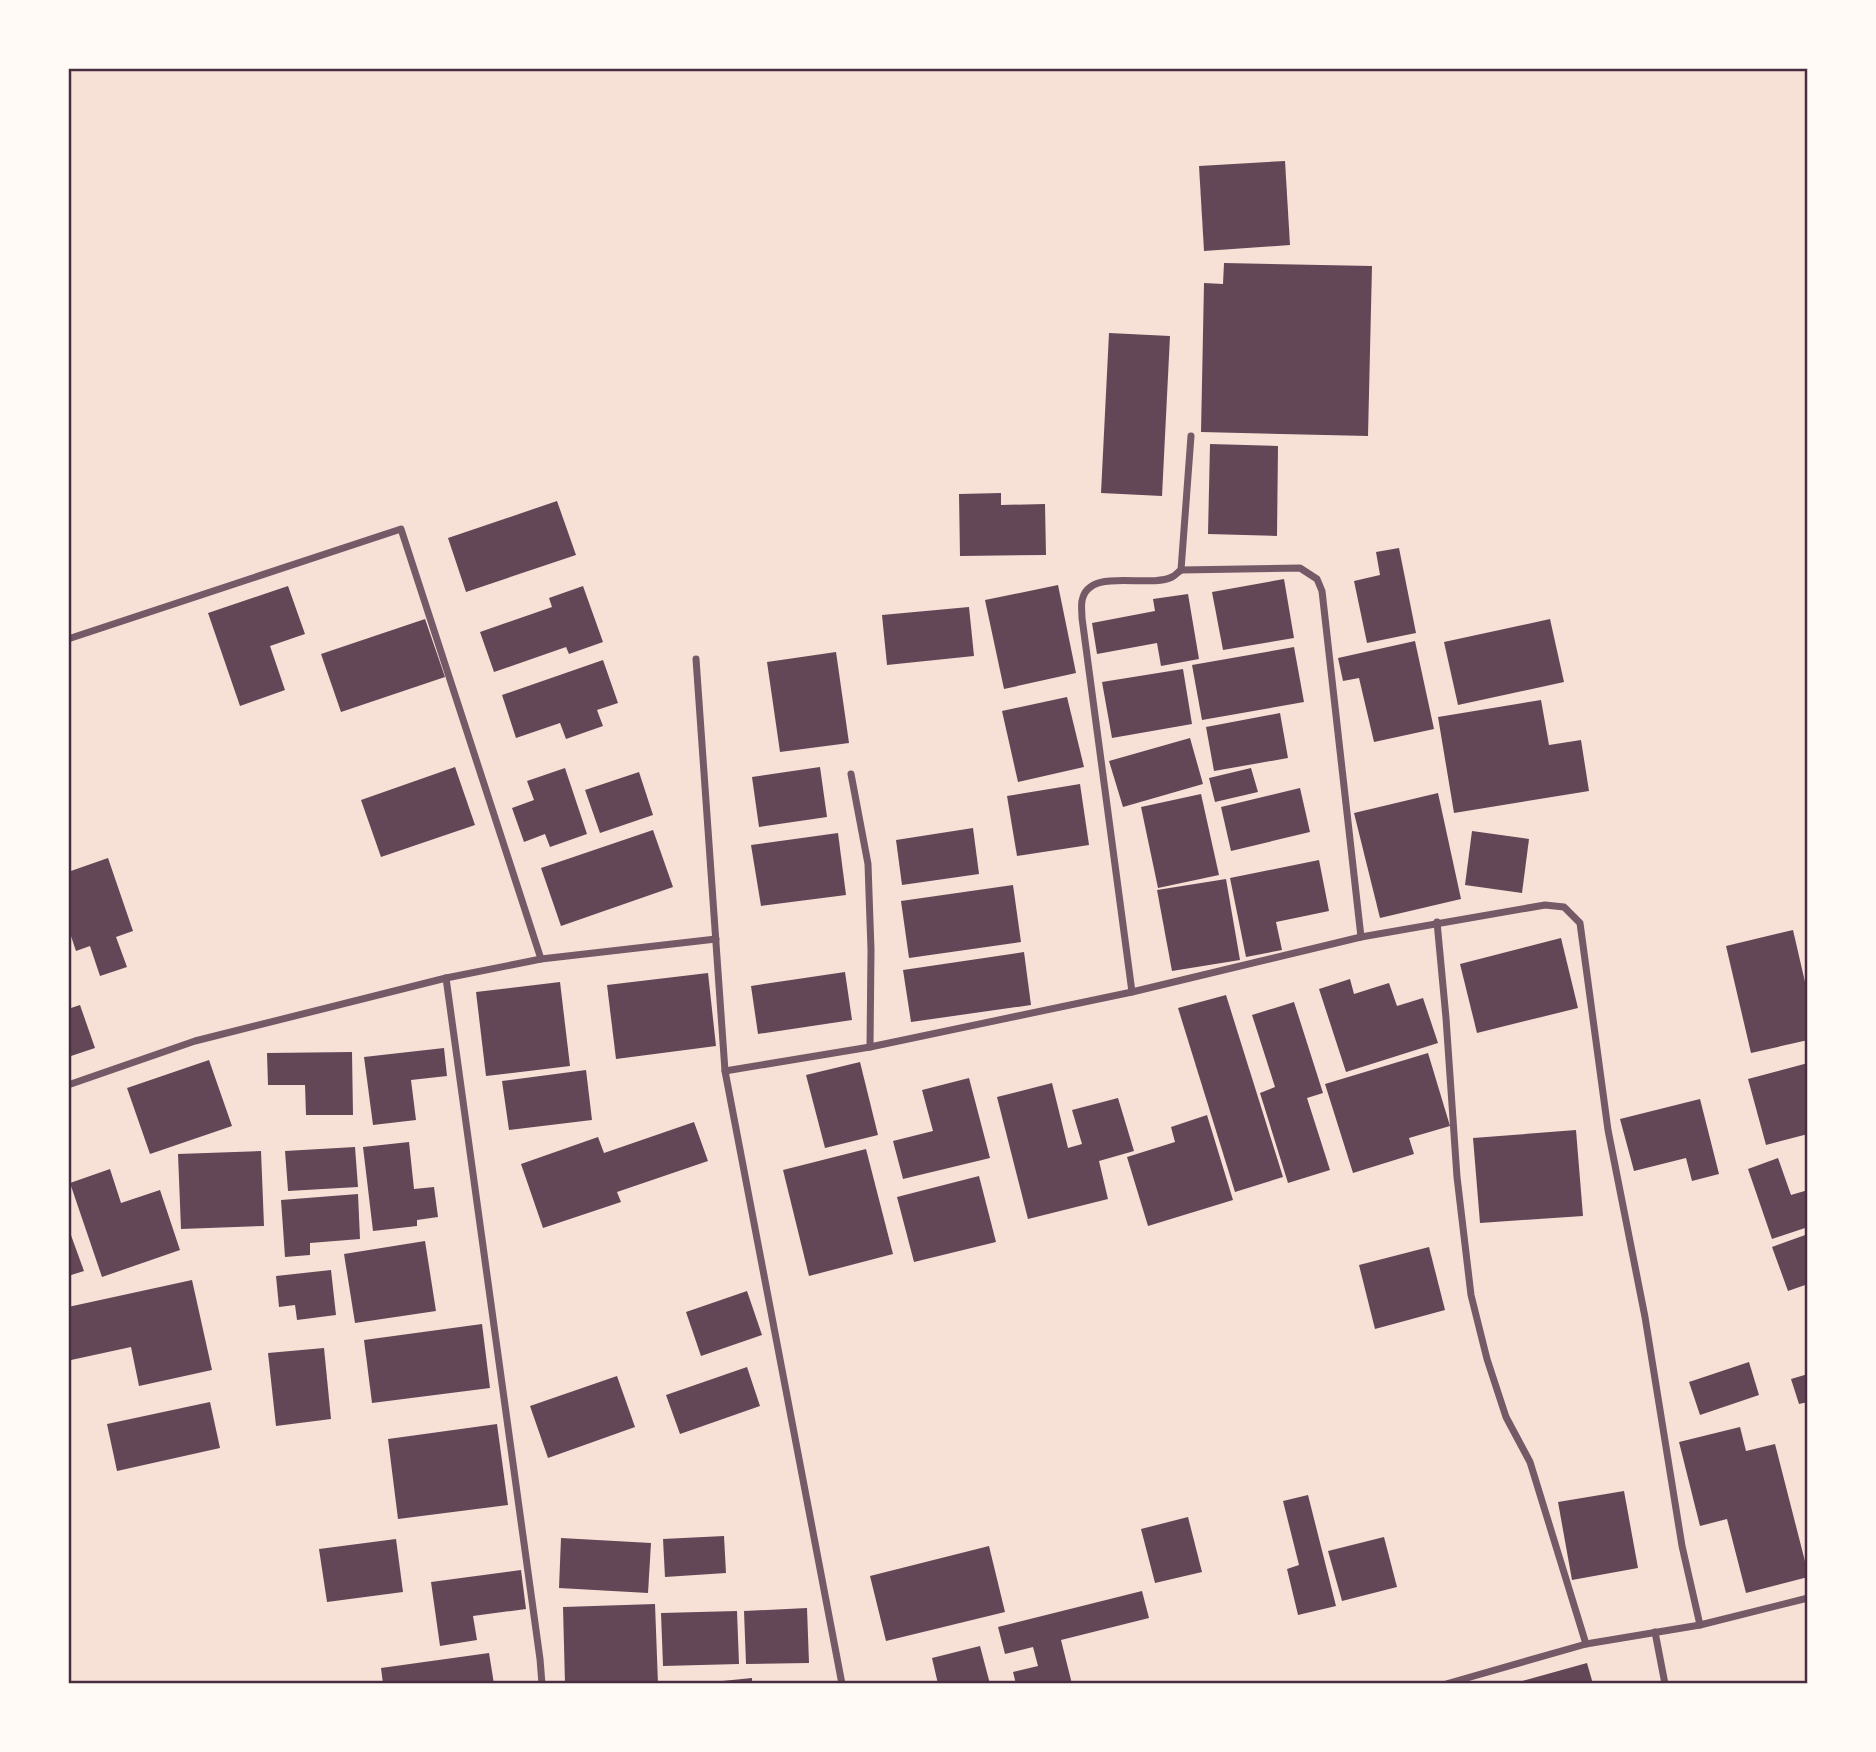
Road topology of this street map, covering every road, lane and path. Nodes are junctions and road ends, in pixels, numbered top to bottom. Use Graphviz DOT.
graph roads {
  1 [pos="1191,436"];
  2 [pos="1181,570"];
  3 [pos="68,639"];
  4 [pos="696,659"];
  5 [pos="851,774"];
  6 [pos="1437,922"];
  7 [pos="1361,937"];
  8 [pos="716,939"];
  9 [pos="541,959"];
  10 [pos="446,978"];
  11 [pos="1132,992"];
  12 [pos="870,1047"];
  13 [pos="725,1071"];
  14 [pos="68,1085"];
  15 [pos="1808,1598"];
  16 [pos="1700,1625"];
  17 [pos="1655,1632"];
  18 [pos="1586,1644"];
  19 [pos="542,1684"];
  20 [pos="842,1684"];
  21 [pos="1446,1684"];
  22 [pos="1665,1684"];
  1 -- 2 [label="street"];
  2 -- 7 [label="street"];
  2 -- 11 [label="street"];
  3 -- 9 [label="street"];
  4 -- 8 [label="street"];
  5 -- 12 [label="street"];
  6 -- 7 [label="street"];
  6 -- 16 [label="street"];
  6 -- 18 [label="street"];
  7 -- 11 [label="street"];
  8 -- 9 [label="street"];
  8 -- 13 [label="street"];
  9 -- 10 [label="street"];
  10 -- 14 [label="street"];
  10 -- 19 [label="street"];
  11 -- 12 [label="street"];
  12 -- 13 [label="street"];
  13 -- 20 [label="street"];
  15 -- 16 [label="street"];
  16 -- 17 [label="street"];
  17 -- 18 [label="street"];
  17 -- 22 [label="street"];
  18 -- 21 [label="street"];
}
